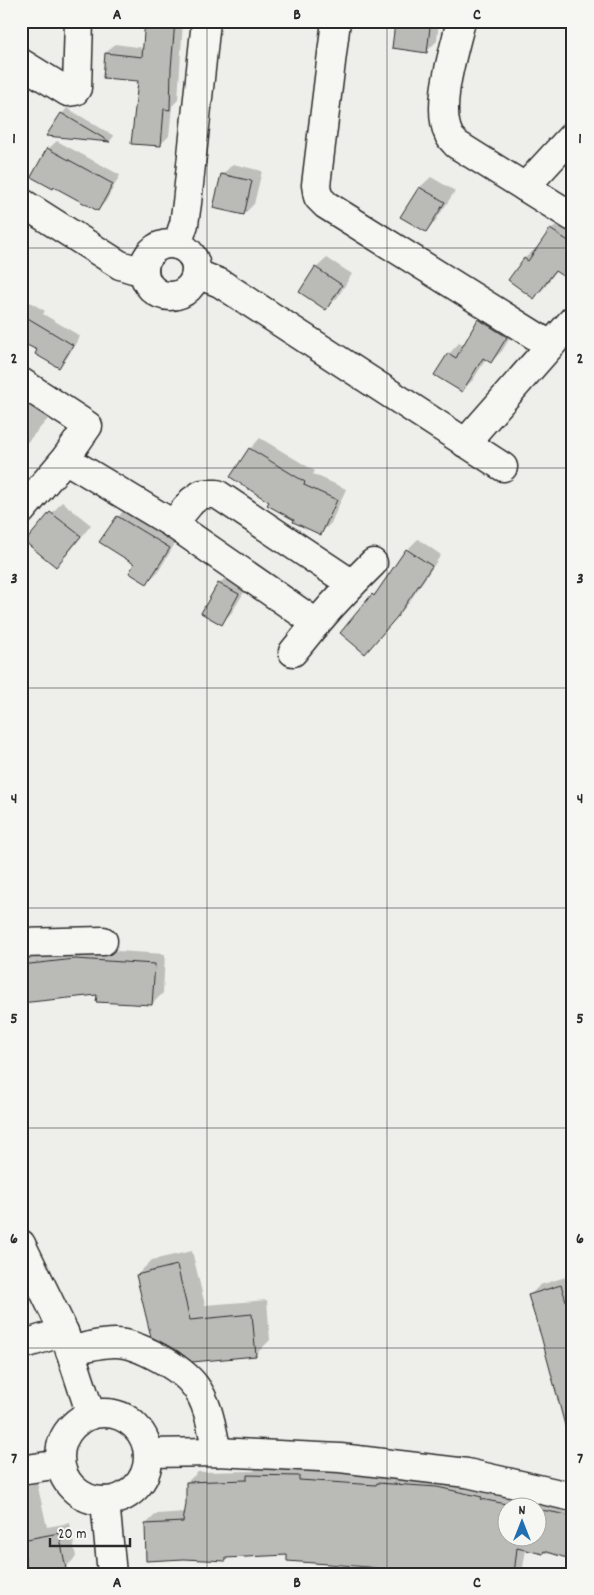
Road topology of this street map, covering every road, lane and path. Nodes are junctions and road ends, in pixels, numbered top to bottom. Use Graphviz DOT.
graph roads {
  1 [pos="79,21"];
  2 [pos="206,21"];
  3 [pos="336,21"];
  4 [pos="461,21"];
  5 [pos="21,63"];
  6 [pos="573,135"];
  7 [pos="525,187"];
  8 [pos="21,202"];
  9 [pos="573,217"];
  10 [pos="177,245"];
  11 [pos="144,270"];
  12 [pos="197,274"];
  13 [pos="573,320"];
  14 [pos="550,345"];
  15 [pos="21,382"];
  16 [pos="465,443"];
  17 [pos="65,459"];
  18 [pos="503,467"];
  19 [pos="21,511"];
  20 [pos="173,524"];
  21 [pos="373,564"];
  22 [pos="352,584"];
  23 [pos="316,623"];
  24 [pos="293,652"];
  25 [pos="103,941"];
  26 [pos="21,943"];
  27 [pos="21,1244"];
  28 [pos="67,1341"];
  29 [pos="21,1345"];
  30 [pos="91,1415"];
  31 [pos="217,1452"];
  32 [pos="148,1453"];
  33 [pos="60,1464"];
  34 [pos="21,1470"];
  35 [pos="573,1498"];
  36 [pos="105,1501"];
  37 [pos="112,1574"];
  1 -- 5 [label="street"];
  2 -- 10 [label="street"];
  3 -- 14 [label="street"];
  4 -- 7 [label="street"];
  6 -- 7 [label="street"];
  7 -- 9 [label="street"];
  8 -- 11 [label="street"];
  10 -- 11 [label="street"];
  10 -- 12 [label="street"];
  11 -- 12 [label="street"];
  12 -- 16 [label="street"];
  13 -- 14 [label="street"];
  14 -- 16 [label="street"];
  15 -- 17 [label="street"];
  16 -- 18 [label="street"];
  17 -- 19 [label="street"];
  17 -- 20 [label="street"];
  20 -- 22 [label="street"];
  20 -- 23 [label="street"];
  21 -- 22 [label="street"];
  22 -- 23 [label="street"];
  23 -- 24 [label="street"];
  25 -- 26 [label="street"];
  27 -- 28 [label="street"];
  28 -- 29 [label="street"];
  28 -- 30 [label="street"];
  28 -- 31 [label="street"];
  30 -- 32 [label="street"];
  30 -- 33 [label="street"];
  31 -- 32 [label="street"];
  31 -- 35 [label="street"];
  32 -- 36 [label="street"];
  33 -- 34 [label="street"];
  33 -- 36 [label="street"];
  36 -- 37 [label="street"];
}
